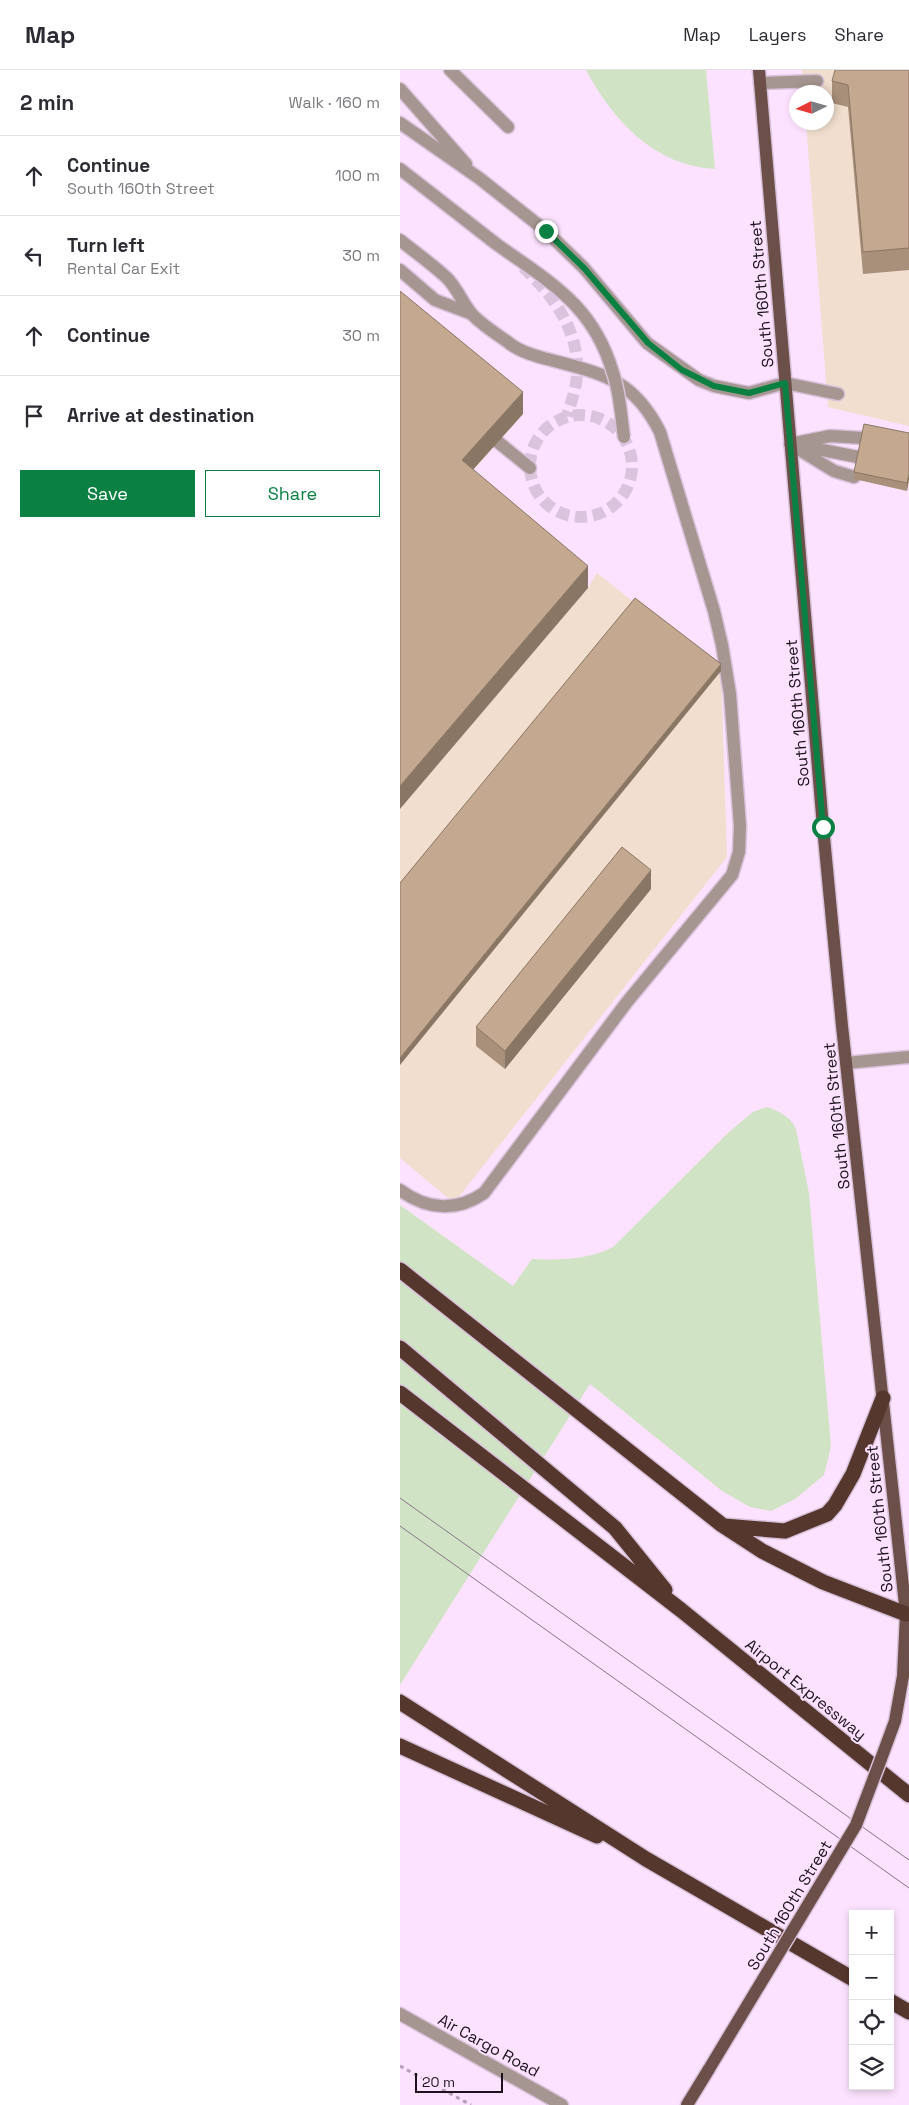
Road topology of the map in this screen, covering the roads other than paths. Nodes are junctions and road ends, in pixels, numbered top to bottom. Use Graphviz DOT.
graph roads {
  1 [pos="450,70"];
  2 [pos="759,76"];
  3 [pos="817,81"];
  4 [pos="400,89"];
  5 [pos="400,123"];
  6 [pos="508,127"];
  7 [pos="400,169"];
  8 [pos="479,178"];
  9 [pos="400,240"];
  10 [pos="400,270"];
  11 [pos="472,314"];
  12 [pos="785,383"];
  13 [pos="838,394"];
  14 [pos="624,437"];
  15 [pos="863,438"];
  16 [pos="498,442"];
  17 [pos="790,444"];
  18 [pos="858,457"];
  19 [pos="530,468"];
  20 [pos="854,477"];
  21 [pos="909,1057"];
  22 [pos="846,1064"];
  23 [pos="400,1190"];
  24 [pos="400,1270"];
  25 [pos="400,1348"];
  26 [pos="400,1393"];
  27 [pos="883,1398"];
  28 [pos="722,1525"];
  29 [pos="682,1610"];
  30 [pos="907,1614"];
  31 [pos="400,1702"];
  32 [pos="400,1746"];
  33 [pos="909,1795"];
  34 [pos="646,1859"];
  35 [pos="849,1977"];
  36 [pos="894,2003"];
  37 [pos="909,2012"];
  38 [pos="400,2014"];
  39 [pos="562,2105"];
  40 [pos="687,2105"];
  1 -- 6 [label="street"];
  2 -- 3 [label="street"];
  2 -- 12 [label="main road, South 160th Street"];
  4 -- 8 [label="street"];
  5 -- 8 [label="street"];
  7 -- 14 [label="street, bridge"];
  8 -- 12 [label="street"];
  9 -- 11 [label="street"];
  10 -- 11 [label="street"];
  11 -- 23 [label="street"];
  12 -- 13 [label="street"];
  12 -- 17 [label="main road, South 160th Street"];
  15 -- 17 [label="street"];
  16 -- 19 [label="street"];
  17 -- 18 [label="street"];
  17 -- 20 [label="street"];
  17 -- 22 [label="main road, South 160th Street"];
  21 -- 22 [label="street"];
  22 -- 27 [label="main road, South 160th Street"];
  24 -- 28 [label="highway"];
  25 -- 29 [label="highway"];
  26 -- 29 [label="highway"];
  27 -- 28 [label="highway"];
  27 -- 30 [label="main road, South 160th Street"];
  28 -- 30 [label="highway"];
  29 -- 33 [label="highway, Airport Expressway"];
  30 -- 40 [label="main road, South 160th Street, bridge"];
  31 -- 34 [label="highway"];
  32 -- 34 [label="highway"];
  34 -- 35 [label="highway"];
  36 -- 37 [label="highway"];
  38 -- 39 [label="street, Air Cargo Road"];
}
